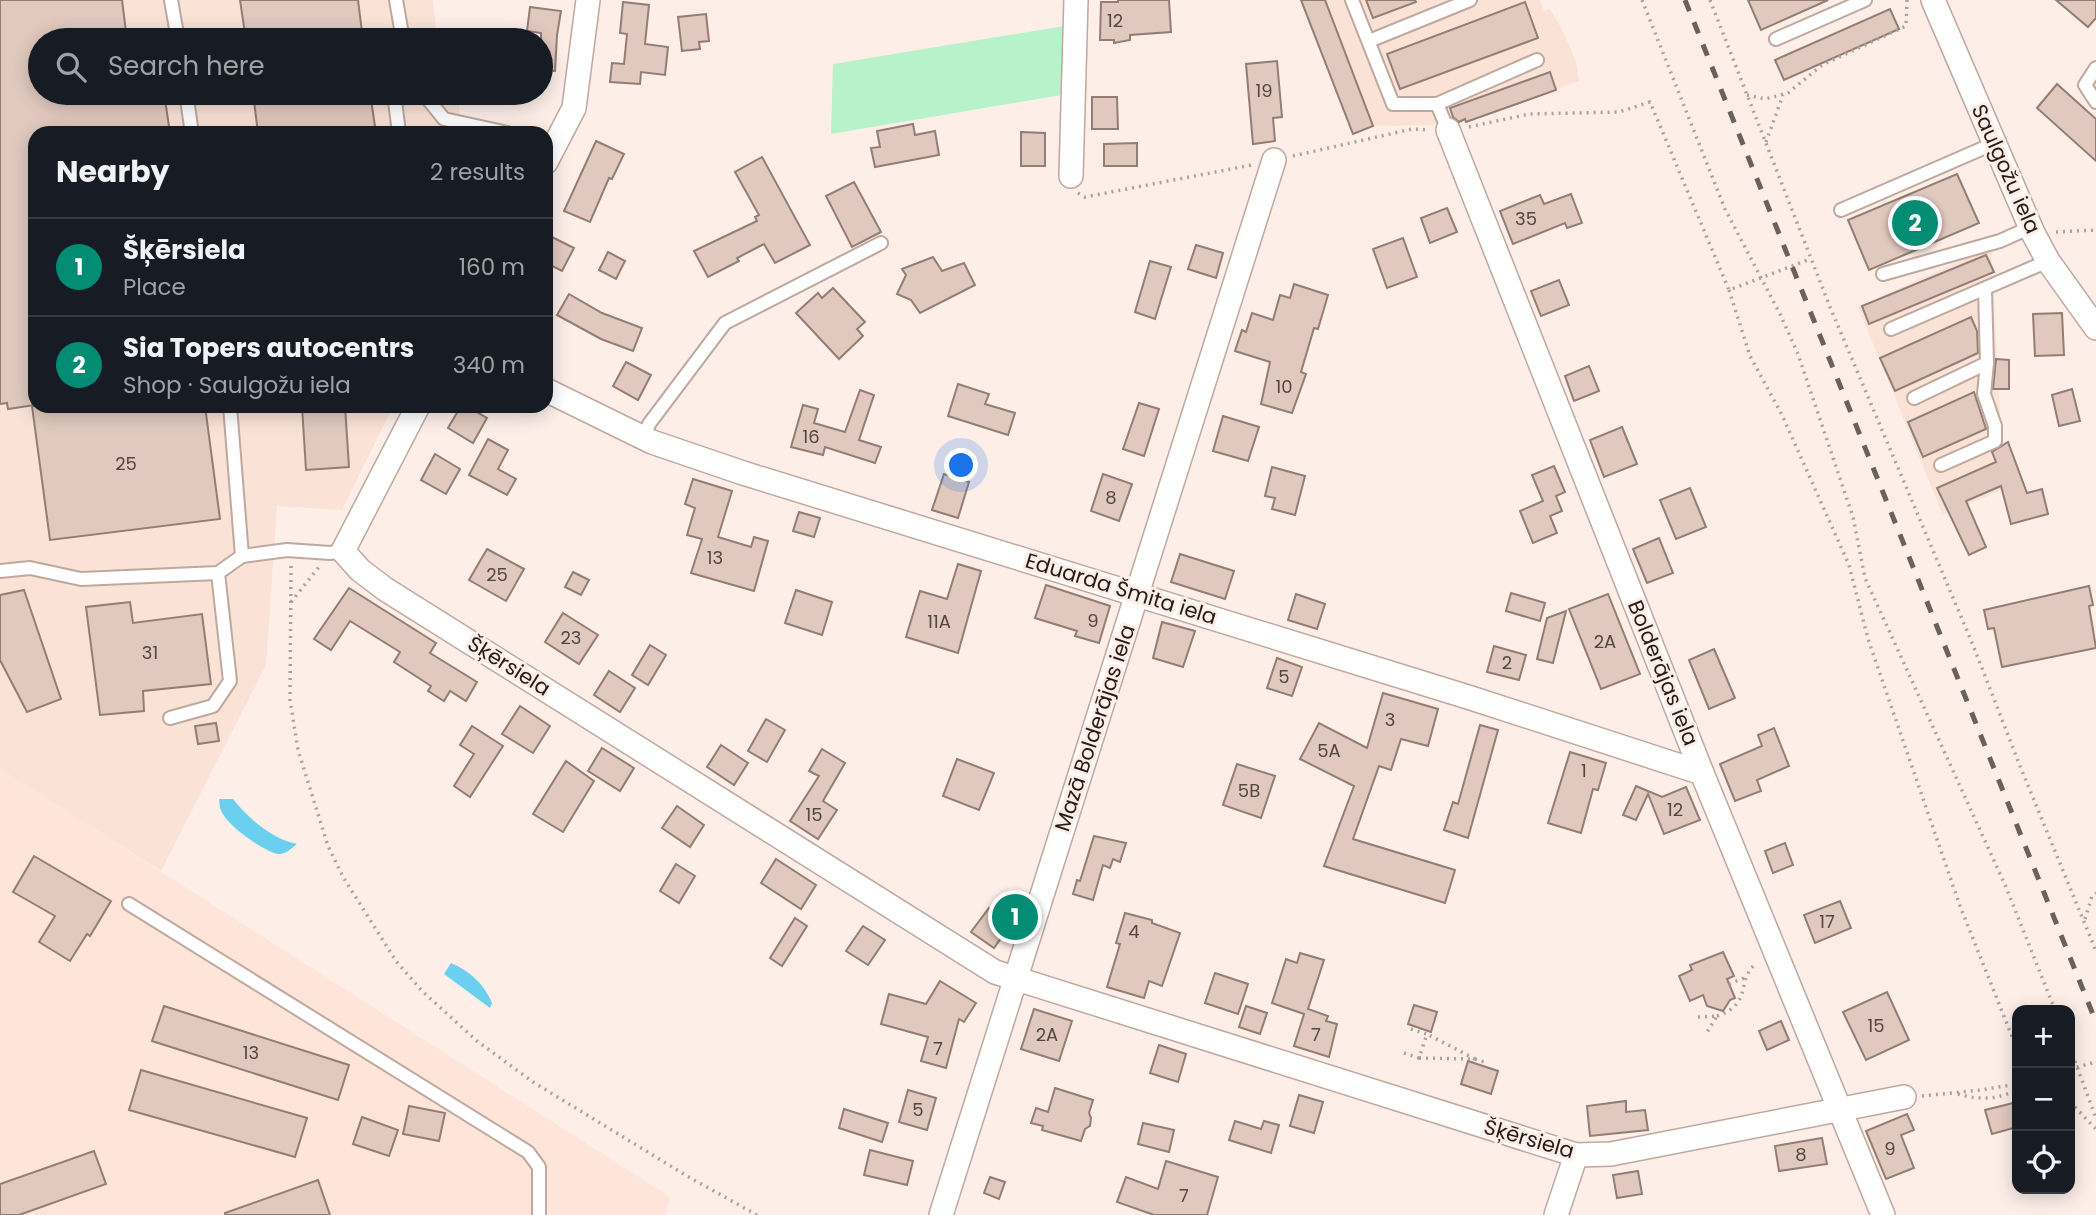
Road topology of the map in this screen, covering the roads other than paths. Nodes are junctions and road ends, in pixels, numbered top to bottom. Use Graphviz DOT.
graph roads {
  1 [pos="171,0"];
  2 [pos="396,0"];
  3 [pos="588,0"];
  4 [pos="1076,0"];
  5 [pos="1352,0"];
  6 [pos="1470,0"];
  7 [pos="1865,0"];
  8 [pos="1933,0"];
  9 [pos="176,28"];
  10 [pos="401,28"];
  11 [pos="1776,39"];
  12 [pos="1368,40"];
  13 [pos="1537,60"];
  14 [pos="2096,68"];
  15 [pos="2096,102"];
  16 [pos="1437,104"];
  17 [pos="188,105"];
  18 [pos="396,105"];
  19 [pos="433,105"];
  20 [pos="191,126"];
  21 [pos="399,126"];
  22 [pos="476,126"];
  23 [pos="1448,130"];
  24 [pos="553,142"];
  25 [pos="1995,143"];
  26 [pos="1274,160"];
  27 [pos="1071,176"];
  28 [pos="1841,210"];
  29 [pos="2032,230"];
  30 [pos="881,243"];
  31 [pos="2048,261"];
  32 [pos="1883,274"];
  33 [pos="1985,290"];
  34 [pos="2096,328"];
  35 [pos="1891,329"];
  36 [pos="1987,363"];
  37 [pos="553,393"];
  38 [pos="1914,398"];
  39 [pos="231,413"];
  40 [pos="414,413"];
  41 [pos="643,438"];
  42 [pos="1941,465"];
  43 [pos="337,552"];
  44 [pos="242,556"];
  45 [pos="0,571"];
  46 [pos="218,573"];
  47 [pos="1138,595"];
  48 [pos="170,718"];
  49 [pos="1702,773"];
  50 [pos="129,904"];
  51 [pos="1015,981"];
  52 [pos="1904,1097"];
  53 [pos="1841,1110"];
  54 [pos="1576,1155"];
  55 [pos="540,1215"];
  56 [pos="941,1215"];
  57 [pos="1556,1215"];
  58 [pos="1883,1215"];
  1 -- 9 [label="lane"];
  2 -- 10 [label="lane"];
  3 -- 24 [label="street"];
  4 -- 27 [label="street"];
  5 -- 12 [label="lane"];
  6 -- 12 [label="lane"];
  7 -- 11 [label="lane"];
  8 -- 25 [label="street, Saulgožu iela"];
  12 -- 16 [label="lane"];
  13 -- 16 [label="lane"];
  14 -- 15 [label="lane"];
  16 -- 23 [label="lane"];
  17 -- 20 [label="lane"];
  18 -- 21 [label="lane"];
  19 -- 22 [label="lane"];
  23 -- 49 [label="street, Bolderājas iela"];
  25 -- 28 [label="lane"];
  25 -- 29 [label="street, Saulgožu iela"];
  26 -- 47 [label="street, Mazā Bolderājas iela"];
  29 -- 31 [label="street, Saulgožu iela"];
  29 -- 32 [label="lane"];
  30 -- 41 [label="lane"];
  31 -- 33 [label="lane"];
  31 -- 34 [label="street, Saulgožu iela"];
  33 -- 35 [label="lane"];
  33 -- 36 [label="lane"];
  36 -- 38 [label="lane"];
  36 -- 42 [label="lane"];
  37 -- 41 [label="street, Eduarda Šmita iela"];
  39 -- 44 [label="lane"];
  40 -- 43 [label="street"];
  41 -- 47 [label="street, Eduarda Šmita iela"];
  43 -- 44 [label="lane"];
  43 -- 51 [label="street, Šķērsiela"];
  44 -- 46 [label="lane"];
  45 -- 46 [label="lane"];
  46 -- 48 [label="lane"];
  47 -- 49 [label="street, Eduarda Šmita iela"];
  47 -- 51 [label="street, Mazā Bolderājas iela"];
  49 -- 53 [label="street, Bolderājas iela"];
  50 -- 55 [label="lane"];
  51 -- 54 [label="street, Šķērsiela"];
  51 -- 56 [label="street, Mazā Bolderājas iela"];
  52 -- 53 [label="street, Šķērsiela"];
  53 -- 54 [label="street, Šķērsiela"];
  53 -- 58 [label="street, Bolderājas iela"];
  54 -- 57 [label="street"];
}
